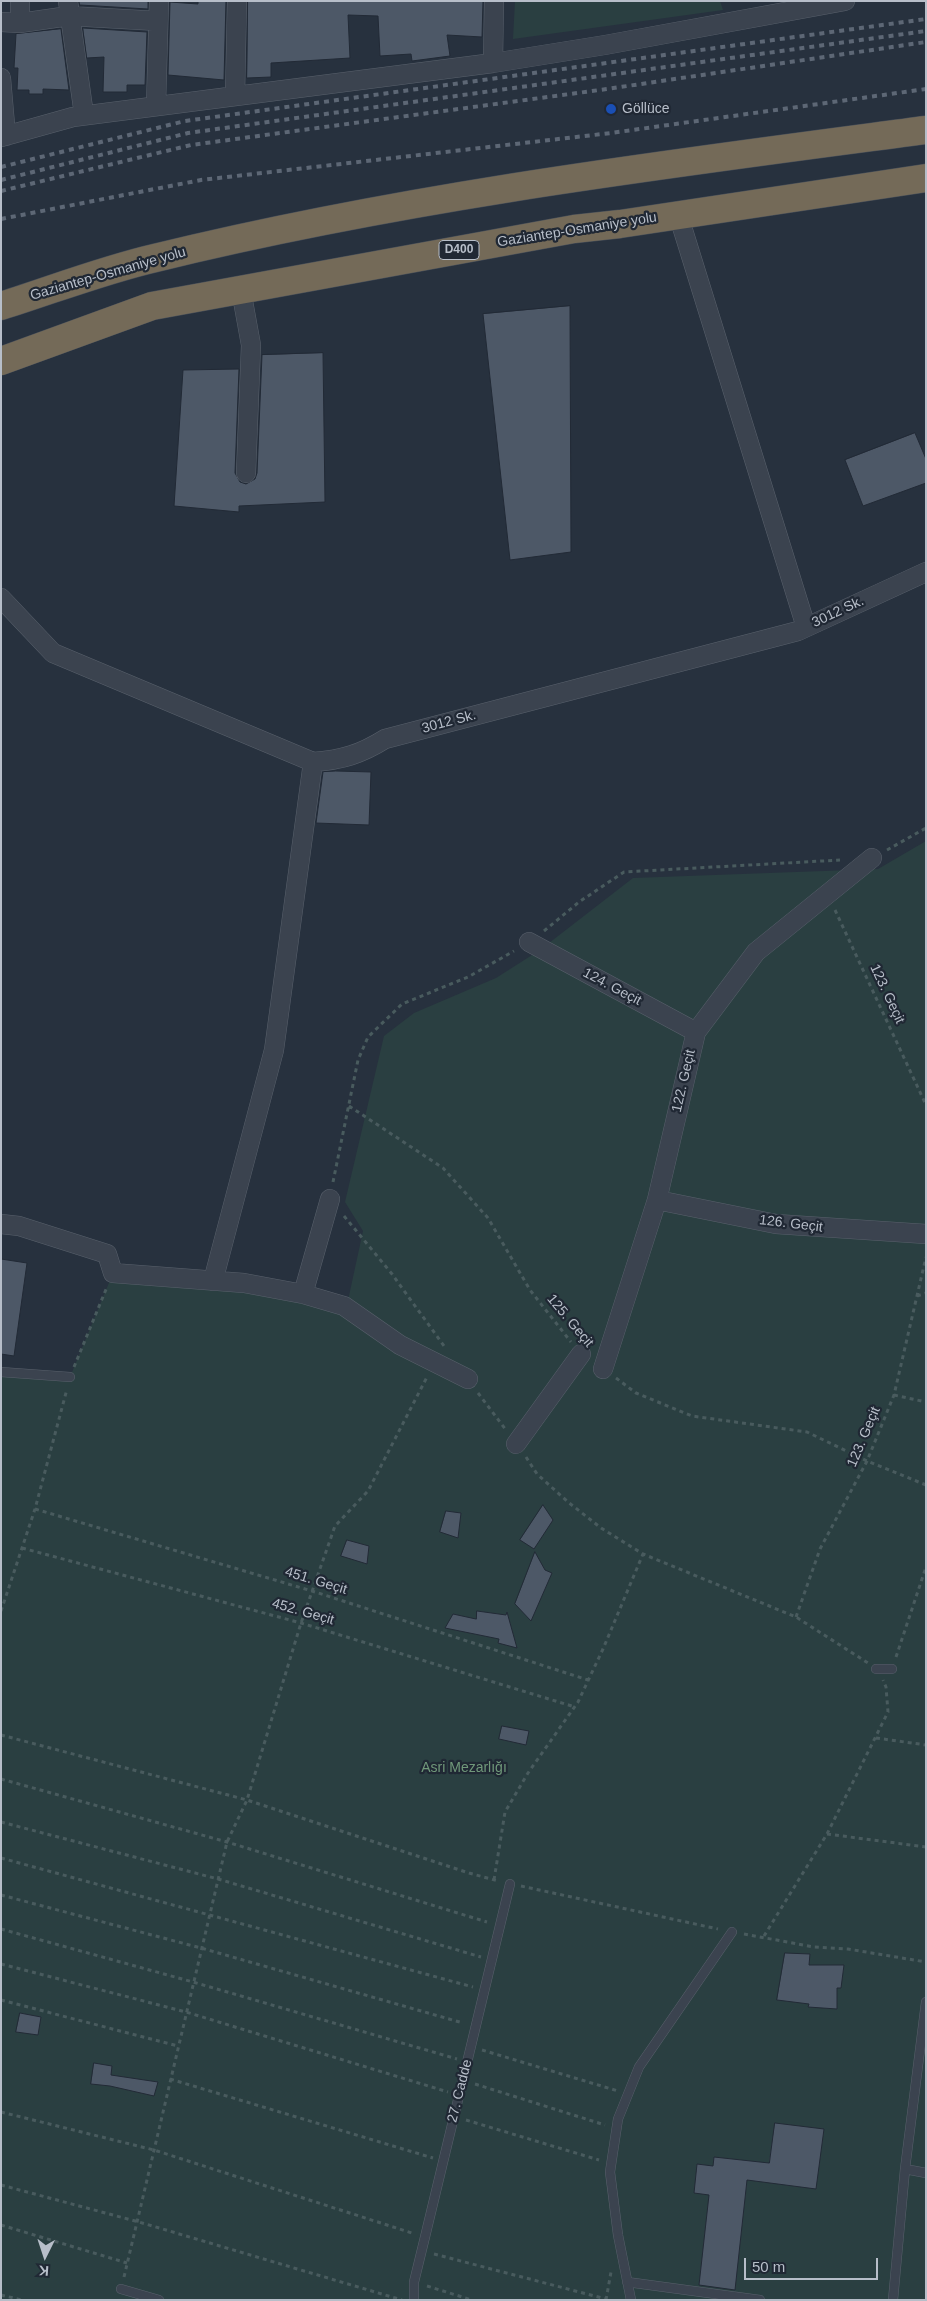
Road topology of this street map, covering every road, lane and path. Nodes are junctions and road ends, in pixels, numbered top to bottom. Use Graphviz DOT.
graph roads {
  1 [pos="20,1"];
  2 [pos="159,1"];
  3 [pos="237,1"];
  4 [pos="494,1"];
  5 [pos="845,1"];
  6 [pos="69,9"];
  7 [pos="158,21"];
  8 [pos="10,23"];
  9 [pos="493,62"];
  10 [pos="1,78"];
  11 [pos="235,96"];
  12 [pos="156,106"];
  13 [pos="84,115"];
  14 [pos="3,127"];
  15 [pos="926,130"];
  16 [pos="926,178"];
  17 [pos="678,214"];
  18 [pos="241,290"];
  19 [pos="1,306"];
  20 [pos="1,361"];
  21 [pos="246,473"];
  22 [pos="926,572"];
  23 [pos="1,598"];
  24 [pos="806,628"];
  25 [pos="313,762"];
  26 [pos="872,858"];
  27 [pos="827,893"];
  28 [pos="529,942"];
  29 [pos="696,1032"];
  30 [pos="926,1105"];
  31 [pos="349,1106"];
  32 [pos="330,1199"];
  33 [pos="657,1200"];
  34 [pos="1,1224"];
  35 [pos="355,1229"];
  36 [pos="926,1234"];
  37 [pos="926,1257"];
  38 [pos="113,1273"];
  39 [pos="214,1281"];
  40 [pos="926,1293"];
  41 [pos="303,1294"];
  42 [pos="917,1296"];
  43 [pos="444,1347"];
  44 [pos="581,1354"];
  45 [pos="434,1362"];
  46 [pos="602,1369"];
  47 [pos="1,1372"];
  48 [pos="70,1377"];
  49 [pos="468,1379"];
  50 [pos="894,1395"];
  51 [pos="926,1402"];
  52 [pos="516,1444"];
  53 [pos="867,1461"];
  54 [pos="926,1485"];
  55 [pos="35,1509"];
  56 [pos="22,1548"];
  57 [pos="643,1554"];
  58 [pos="926,1567"];
  59 [pos="312,1591"];
  60 [pos="1,1611"];
  61 [pos="796,1617"];
  62 [pos="301,1623"];
  63 [pos="876,1669"];
  64 [pos="892,1669"];
  65 [pos="588,1680"];
  66 [pos="886,1687"];
  67 [pos="575,1707"];
  68 [pos="1,1735"];
  69 [pos="876,1738"];
  70 [pos="926,1744"];
  71 [pos="1,1779"];
  72 [pos="247,1800"];
  73 [pos="1,1822"];
  74 [pos="827,1834"];
  75 [pos="227,1842"];
  76 [pos="926,1847"];
  77 [pos="1,1858"];
  78 [pos="218,1880"];
  79 [pos="494,1880"];
  80 [pos="510,1884"];
  81 [pos="1,1895"];
  82 [pos="210,1914"];
  83 [pos="500,1926"];
  84 [pos="1,1929"];
  85 [pos="732,1932"];
  86 [pos="764,1936"];
  87 [pos="202,1948"];
  88 [pos="492,1960"];
  89 [pos="926,1962"];
  90 [pos="1,1964"];
  91 [pos="193,1982"];
  92 [pos="484,1990"];
  93 [pos="1,2000"];
  94 [pos="926,2002"];
  95 [pos="186,2012"];
  96 [pos="476,2026"];
  97 [pos="178,2046"];
  98 [pos="471,2047"];
  99 [pos="467,2062"];
  100 [pos="170,2080"];
  101 [pos="463,2080"];
  102 [pos="628,2094"];
  103 [pos="459,2095"];
  104 [pos="1,2112"];
  105 [pos="454,2116"];
  106 [pos="616,2128"];
  107 [pos="154,2150"];
  108 [pos="443,2161"];
  109 [pos="611,2164"];
  110 [pos="905,2169"];
  111 [pos="926,2173"];
  112 [pos="1,2185"];
  113 [pos="139,2222"];
  114 [pos="1,2224"];
  115 [pos="425,2237"];
  116 [pos="422,2251"];
  117 [pos="128,2263"];
  118 [pos="414,2282"];
  119 [pos="627,2282"];
  120 [pos="121,2289"];
  121 [pos="1,2295"];
  122 [pos="606,2298"];
  123 [pos="22,2300"];
  124 [pos="158,2300"];
  125 [pos="402,2300"];
  126 [pos="414,2300"];
  127 [pos="472,2300"];
  128 [pos="631,2300"];
  129 [pos="760,2300"];
  130 [pos="893,2300"];
  1 -- 8 [label="street"];
  2 -- 7 [label="street"];
  3 -- 11 [label="street"];
  4 -- 9 [label="street"];
  5 -- 9 [label="street"];
  6 -- 7 [label="street"];
  6 -- 8 [label="street"];
  6 -- 13 [label="street"];
  7 -- 12 [label="street"];
  9 -- 11 [label="street"];
  10 -- 14 [label="street"];
  11 -- 12 [label="street"];
  12 -- 13 [label="street"];
  13 -- 14 [label="street"];
  15 -- 19 [label="highway, Gaziantep-Osmaniye yolu"];
  16 -- 17 [label="highway, Gaziantep-Osmaniye yolu / D400"];
  17 -- 18 [label="highway, Gaziantep-Osmaniye yolu / D400"];
  17 -- 24 [label="street"];
  18 -- 20 [label="highway, Gaziantep-Osmaniye yolu / D400"];
  18 -- 21 [label="street"];
  22 -- 24 [label="street, 3012 Sk."];
  23 -- 25 [label="street, 3012 Sk."];
  24 -- 25 [label="street, 3012 Sk."];
  25 -- 39 [label="street"];
  26 -- 27 [label="street, 122. Geçit"];
  27 -- 29 [label="street, 122. Geçit"];
  27 -- 30 [label="path, 123. Geçit"];
  28 -- 29 [label="street, 124. Geçit"];
  29 -- 33 [label="street, 122. Geçit"];
  31 -- 44 [label="path, 125. Geçit"];
  32 -- 41 [label="street"];
  33 -- 36 [label="street, 126. Geçit"];
  33 -- 46 [label="street, 122. Geçit"];
  34 -- 38 [label="street"];
  35 -- 43 [label="path"];
  37 -- 42 [label="path, 123. Geçit"];
  38 -- 39 [label="street"];
  38 -- 48 [label="path"];
  39 -- 41 [label="street"];
  40 -- 42 [label="path"];
  41 -- 45 [label="street"];
  42 -- 50 [label="path, 123. Geçit"];
  44 -- 52 [label="street"];
  45 -- 49 [label="street"];
  45 -- 59 [label="path"];
  46 -- 53 [label="path"];
  47 -- 48 [label="lane"];
  48 -- 55 [label="path"];
  49 -- 52 [label="path"];
  50 -- 51 [label="path"];
  50 -- 53 [label="path, 123. Geçit"];
  52 -- 57 [label="path"];
  53 -- 54 [label="path"];
  53 -- 61 [label="path, 123. Geçit"];
  55 -- 56 [label="path"];
  55 -- 59 [label="path, 451. Geçit"];
  56 -- 60 [label="path"];
  56 -- 62 [label="path, 452. Geçit"];
  57 -- 61 [label="path"];
  57 -- 65 [label="path"];
  58 -- 64 [label="path"];
  59 -- 62 [label="path"];
  59 -- 65 [label="path, 451. Geçit"];
  61 -- 63 [label="path"];
  62 -- 67 [label="path, 452. Geçit"];
  62 -- 72 [label="path"];
  63 -- 64 [label="lane"];
  63 -- 66 [label="path"];
  64 -- 66 [label="path"];
  65 -- 67 [label="path"];
  66 -- 69 [label="path"];
  67 -- 79 [label="path"];
  68 -- 72 [label="path"];
  69 -- 70 [label="path"];
  69 -- 74 [label="path"];
  71 -- 75 [label="path"];
  72 -- 75 [label="path"];
  72 -- 79 [label="path"];
  73 -- 78 [label="path"];
  74 -- 76 [label="path"];
  74 -- 86 [label="path"];
  75 -- 78 [label="path"];
  75 -- 83 [label="path"];
  77 -- 82 [label="path"];
  78 -- 82 [label="path"];
  78 -- 88 [label="path"];
  79 -- 80 [label="path"];
  80 -- 83 [label="lane, 27. Cadde"];
  80 -- 85 [label="path"];
  81 -- 87 [label="path"];
  82 -- 87 [label="path"];
  82 -- 92 [label="path"];
  83 -- 88 [label="lane, 27. Cadde"];
  84 -- 91 [label="path"];
  85 -- 86 [label="path"];
  85 -- 102 [label="lane"];
  86 -- 89 [label="path"];
  87 -- 91 [label="path"];
  87 -- 96 [label="path"];
  88 -- 92 [label="lane, 27. Cadde"];
  90 -- 95 [label="path"];
  91 -- 95 [label="path"];
  91 -- 99 [label="path"];
  92 -- 96 [label="lane, 27. Cadde"];
  93 -- 97 [label="path"];
  94 -- 110 [label="lane"];
  95 -- 97 [label="path"];
  95 -- 103 [label="path"];
  96 -- 98 [label="lane, 27. Cadde"];
  97 -- 100 [label="path"];
  98 -- 99 [label="lane, 27. Cadde"];
  98 -- 102 [label="path"];
  99 -- 101 [label="lane, 27. Cadde"];
  100 -- 107 [label="path"];
  100 -- 108 [label="path"];
  101 -- 103 [label="lane, 27. Cadde"];
  101 -- 106 [label="path"];
  102 -- 106 [label="lane"];
  103 -- 105 [label="lane, 27. Cadde"];
  104 -- 107 [label="path"];
  105 -- 108 [label="lane, 27. Cadde"];
  105 -- 109 [label="path"];
  106 -- 109 [label="lane"];
  107 -- 113 [label="path"];
  107 -- 115 [label="path"];
  108 -- 115 [label="lane, 27. Cadde"];
  109 -- 119 [label="lane"];
  110 -- 111 [label="lane"];
  110 -- 130 [label="lane"];
  112 -- 113 [label="path"];
  113 -- 117 [label="path"];
  113 -- 125 [label="path"];
  114 -- 117 [label="path"];
  115 -- 116 [label="lane, 27. Cadde"];
  116 -- 118 [label="lane, 27. Cadde"];
  116 -- 122 [label="path"];
  117 -- 120 [label="path"];
  118 -- 126 [label="lane, 27. Cadde"];
  118 -- 127 [label="path"];
  119 -- 128 [label="lane"];
  119 -- 129 [label="lane"];
  120 -- 124 [label="lane"];
  121 -- 123 [label="path"];
}
